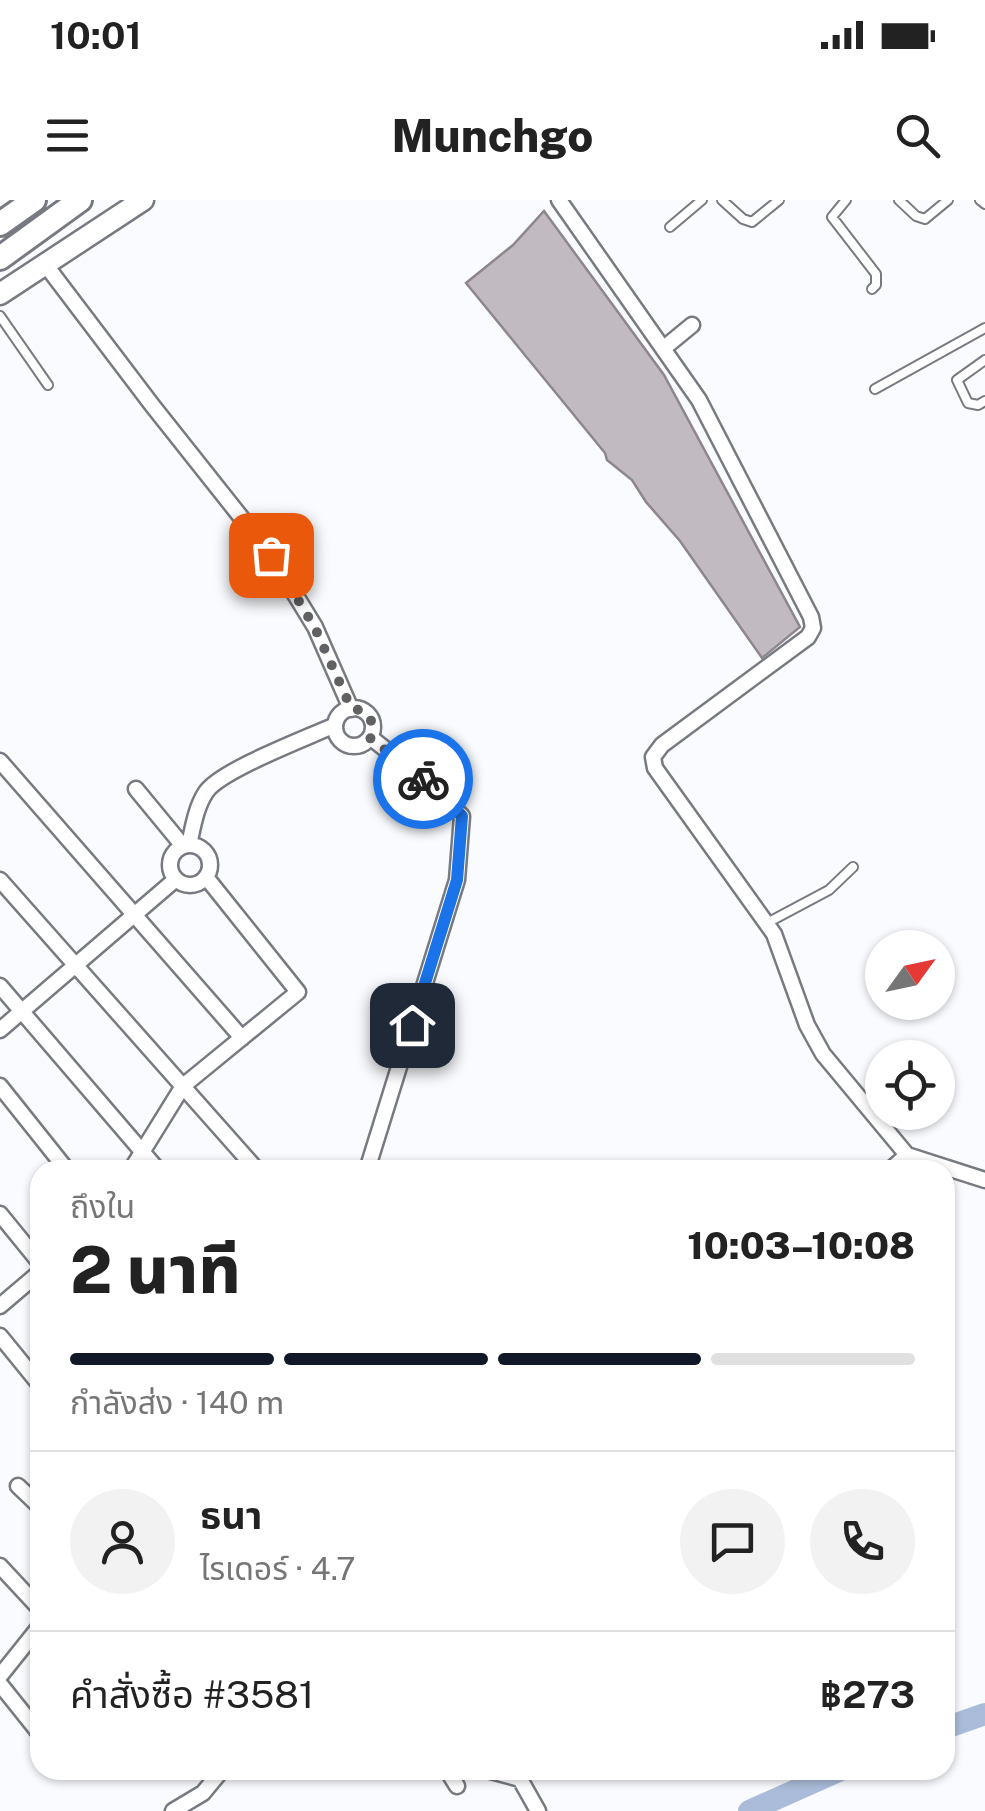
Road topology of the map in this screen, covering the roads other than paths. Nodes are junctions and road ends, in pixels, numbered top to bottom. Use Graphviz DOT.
graph roads {
  1 [pos="34,200"];
  2 [pos="80,200"];
  3 [pos="118,200"];
  4 [pos="143,200"];
  5 [pos="559,200"];
  6 [pos="702,200"];
  7 [pos="722,200"];
  8 [pos="779,200"];
  9 [pos="846,200"];
  10 [pos="899,200"];
  11 [pos="948,200"];
  12 [pos="0,224"];
  13 [pos="670,227"];
  14 [pos="0,258"];
  15 [pos="46,264"];
  16 [pos="7,289"];
  17 [pos="872,289"];
  18 [pos="0,316"];
  19 [pos="692,325"];
  20 [pos="985,328"];
  21 [pos="664,348"];
  22 [pos="985,360"];
  23 [pos="48,385"];
  24 [pos="875,389"];
  25 [pos="985,400"];
  26 [pos="351,708"];
  27 [pos="335,725"];
  28 [pos="370,738"];
  29 [pos="0,761"];
  30 [pos="136,789"];
  31 [pos="186,846"];
  32 [pos="853,866"];
  33 [pos="206,877"];
  34 [pos="176,879"];
  35 [pos="0,880"];
  36 [pos="134,914"];
  37 [pos="768,923"];
  38 [pos="76,965"];
  39 [pos="0,986"];
  40 [pos="22,1012"];
  41 [pos="0,1030"];
  42 [pos="242,1038"];
  43 [pos="0,1086"];
  44 [pos="182,1086"];
  45 [pos="142,1151"];
  46 [pos="907,1155"];
  47 [pos="59,1160"];
  48 [pos="136,1160"];
  49 [pos="150,1160"];
  50 [pos="247,1160"];
  51 [pos="370,1160"];
  52 [pos="901,1160"];
  53 [pos="923,1160"];
  54 [pos="955,1170"];
  55 [pos="985,1180"];
  56 [pos="0,1214"];
  57 [pos="30,1251"];
  58 [pos="30,1280"];
  59 [pos="0,1306"];
  60 [pos="0,1336"];
  61 [pos="30,1372"];
  62 [pos="18,1486"];
  63 [pos="30,1497"];
  64 [pos="0,1566"];
  65 [pos="30,1598"];
  66 [pos="30,1640"];
  67 [pos="0,1680"];
  68 [pos="30,1720"];
  69 [pos="214,1780"];
  70 [pos="453,1780"];
  71 [pos="521,1780"];
  72 [pos="456,1786"];
  73 [pos="173,1811"];
  74 [pos="538,1811"];
  1 -- 12 [label="main road"];
  2 -- 14 [label="main road"];
  3 -- 16 [label="main road"];
  4 -- 15 [label="main road"];
  5 -- 21 [label="street"];
  6 -- 13 [label="lane"];
  7 -- 8 [label="lane"];
  9 -- 17 [label="lane"];
  10 -- 11 [label="lane"];
  15 -- 16 [label="main road"];
  15 -- 26 [label="street"];
  18 -- 23 [label="lane"];
  19 -- 21 [label="street"];
  20 -- 24 [label="lane"];
  21 -- 37 [label="street"];
  22 -- 25 [label="lane"];
  26 -- 27 [label="street"];
  26 -- 28 [label="street"];
  27 -- 28 [label="street"];
  27 -- 31 [label="street"];
  28 -- 51 [label="street"];
  29 -- 36 [label="street"];
  30 -- 31 [label="street"];
  31 -- 33 [label="street"];
  31 -- 34 [label="street"];
  32 -- 37 [label="lane"];
  33 -- 34 [label="street"];
  33 -- 42 [label="street"];
  34 -- 36 [label="street"];
  35 -- 38 [label="street"];
  36 -- 38 [label="street"];
  36 -- 42 [label="street"];
  37 -- 46 [label="street"];
  38 -- 40 [label="street"];
  38 -- 44 [label="street"];
  39 -- 40 [label="street"];
  40 -- 41 [label="street"];
  40 -- 45 [label="street"];
  42 -- 44 [label="street"];
  43 -- 47 [label="street"];
  44 -- 45 [label="street"];
  44 -- 50 [label="street"];
  45 -- 48 [label="street"];
  45 -- 49 [label="street"];
  46 -- 52 [label="street"];
  46 -- 53 [label="street"];
  54 -- 55 [label="street"];
  56 -- 57 [label="street"];
  58 -- 59 [label="street"];
  60 -- 61 [label="street"];
  62 -- 63 [label="street"];
  64 -- 65 [label="street"];
  66 -- 67 [label="street"];
  67 -- 68 [label="street"];
  69 -- 73 [label="street"];
  70 -- 72 [label="street"];
  71 -- 74 [label="street"];
}
